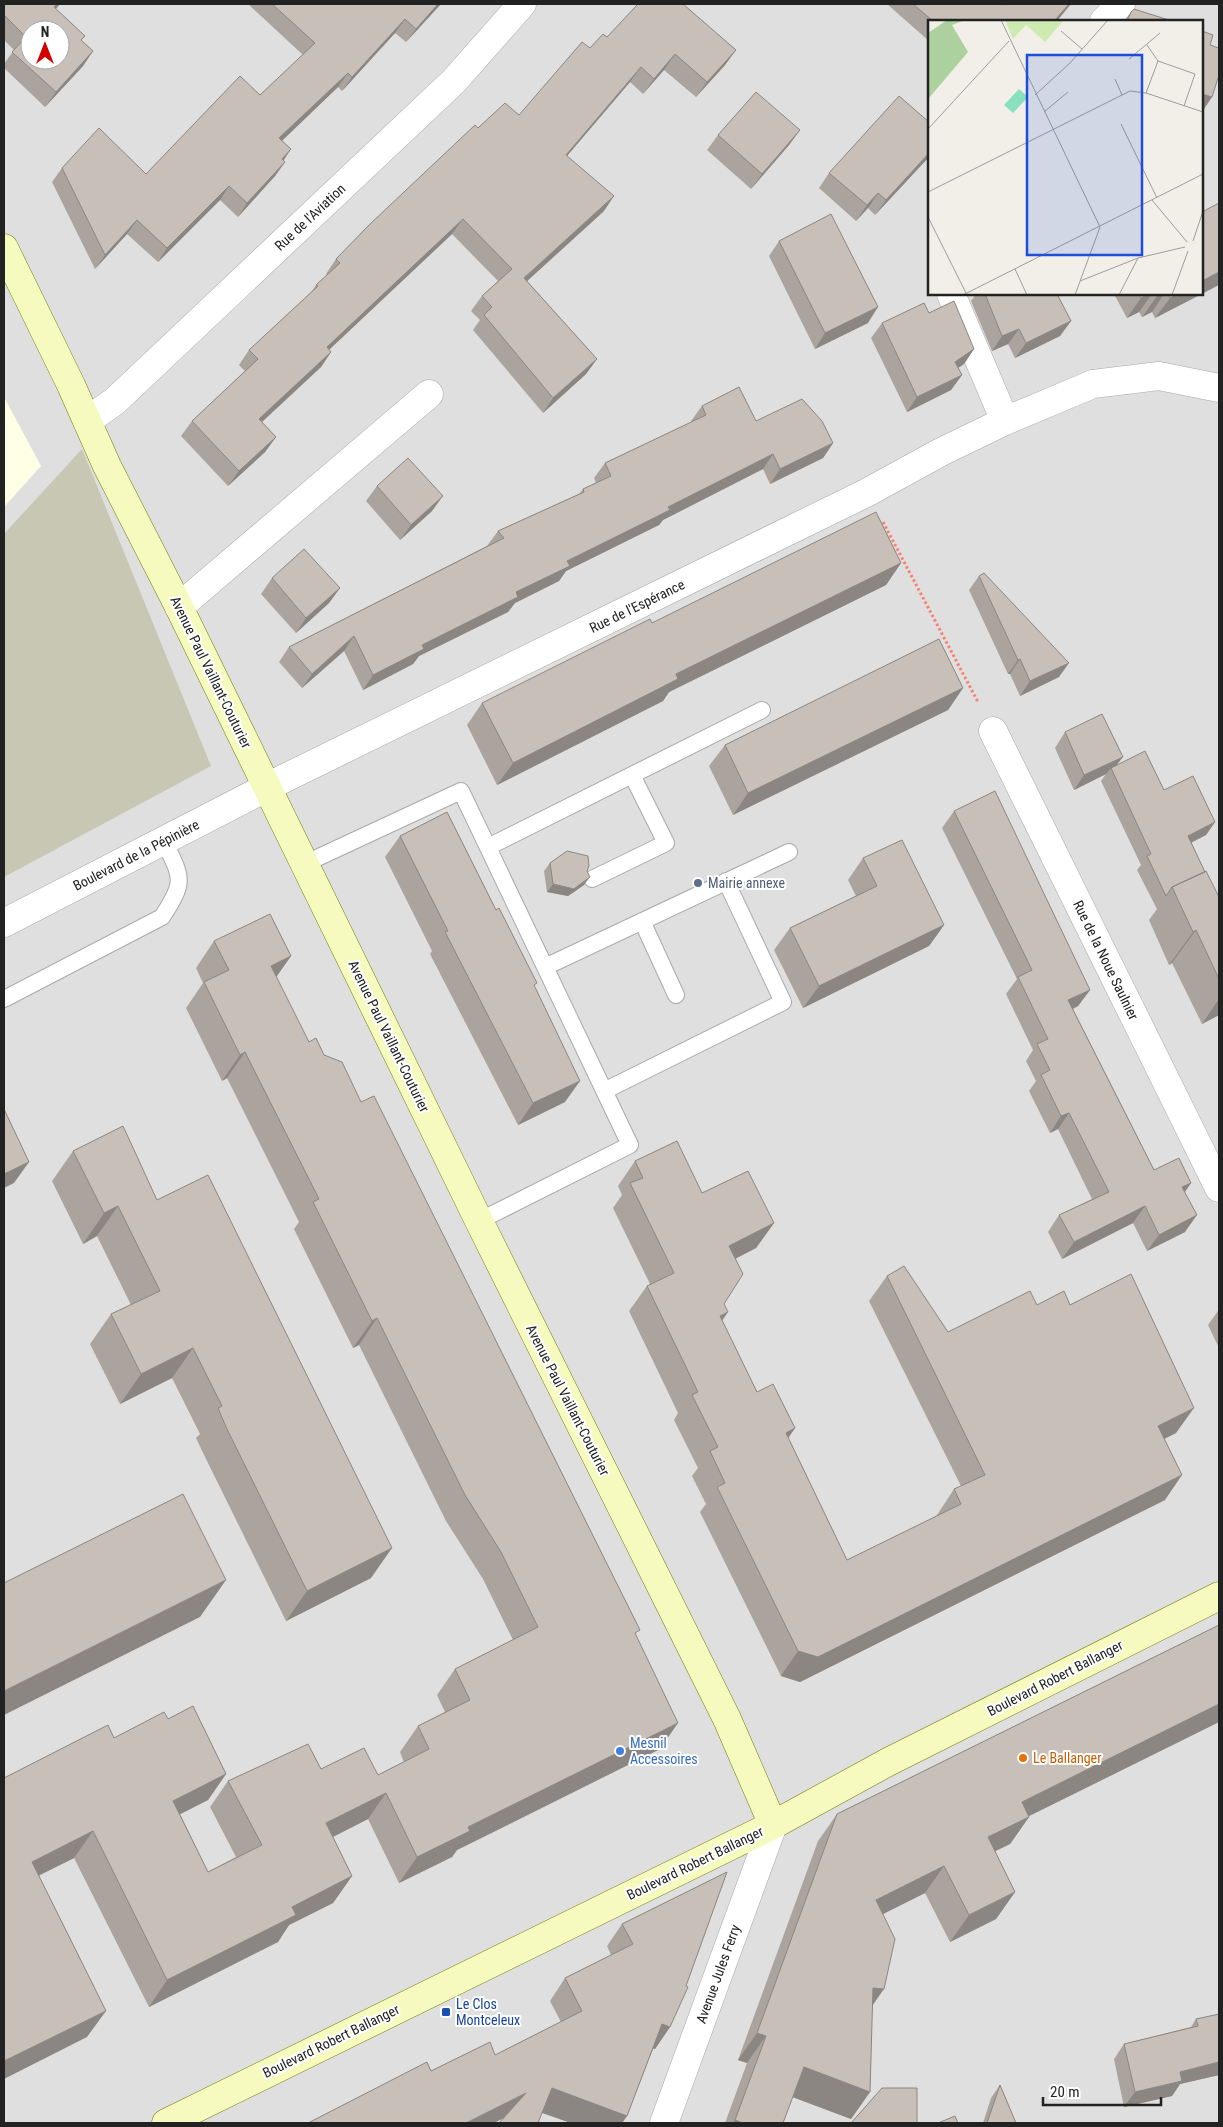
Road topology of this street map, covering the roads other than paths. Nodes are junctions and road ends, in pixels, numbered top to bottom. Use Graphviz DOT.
graph roads {
  1 [pos="522,4"];
  2 [pos="1121,4"];
  3 [pos="1105,20"];
  4 [pos="4,248"];
  5 [pos="951,295"];
  6 [pos="1219,388"];
  7 [pos="429,394"];
  8 [pos="87,421"];
  9 [pos="1005,421"];
  10 [pos="179,607"];
  11 [pos="762,710"];
  12 [pos="993,731"];
  13 [pos="632,775"];
  14 [pos="268,787"];
  15 [pos="164,840"];
  16 [pos="488,847"];
  17 [pos="789,852"];
  18 [pos="304,864"];
  19 [pos="592,879"];
  20 [pos="726,882"];
  21 [pos="642,921"];
  22 [pos="4,923"];
  23 [pos="545,967"];
  24 [pos="676,995"];
  25 [pos="4,999"];
  26 [pos="604,1091"];
  27 [pos="1219,1188"];
  28 [pos="479,1221"];
  29 [pos="1219,1596"];
  30 [pos="773,1824"];
  31 [pos="166,2123"];
  32 [pos="664,2123"];
  1 -- 8 [label="street, Rue de l'Aviation"];
  2 -- 3 [label="street"];
  4 -- 8 [label="street, Avenue Paul Vaillant-Couturier"];
  5 -- 9 [label="street"];
  6 -- 9 [label="street, Rue de l'Espérance"];
  7 -- 10 [label="street"];
  8 -- 10 [label="street, Avenue Paul Vaillant-Couturier"];
  9 -- 14 [label="street, Rue de l'Espérance"];
  10 -- 14 [label="street, Avenue Paul Vaillant-Couturier"];
  11 -- 13 [label="lane"];
  12 -- 27 [label="street, Rue de la Noue Saulnier"];
  13 -- 16 [label="lane"];
  13 -- 19 [label="lane"];
  14 -- 15 [label="street, Boulevard de la Pépinière"];
  14 -- 18 [label="street, Avenue Paul Vaillant-Couturier"];
  15 -- 22 [label="street, Boulevard de la Pépinière"];
  15 -- 25 [label="lane"];
  16 -- 18 [label="lane"];
  16 -- 23 [label="lane"];
  17 -- 20 [label="lane"];
  18 -- 28 [label="street, Avenue Paul Vaillant-Couturier"];
  20 -- 21 [label="lane"];
  20 -- 26 [label="lane"];
  21 -- 23 [label="lane"];
  21 -- 24 [label="lane"];
  23 -- 26 [label="lane"];
  26 -- 28 [label="lane"];
  28 -- 30 [label="street, Avenue Paul Vaillant-Couturier"];
  29 -- 30 [label="street, Boulevard Robert Ballanger"];
  30 -- 31 [label="street, Boulevard Robert Ballanger"];
  30 -- 32 [label="street, Avenue Jules Ferry"];
}
